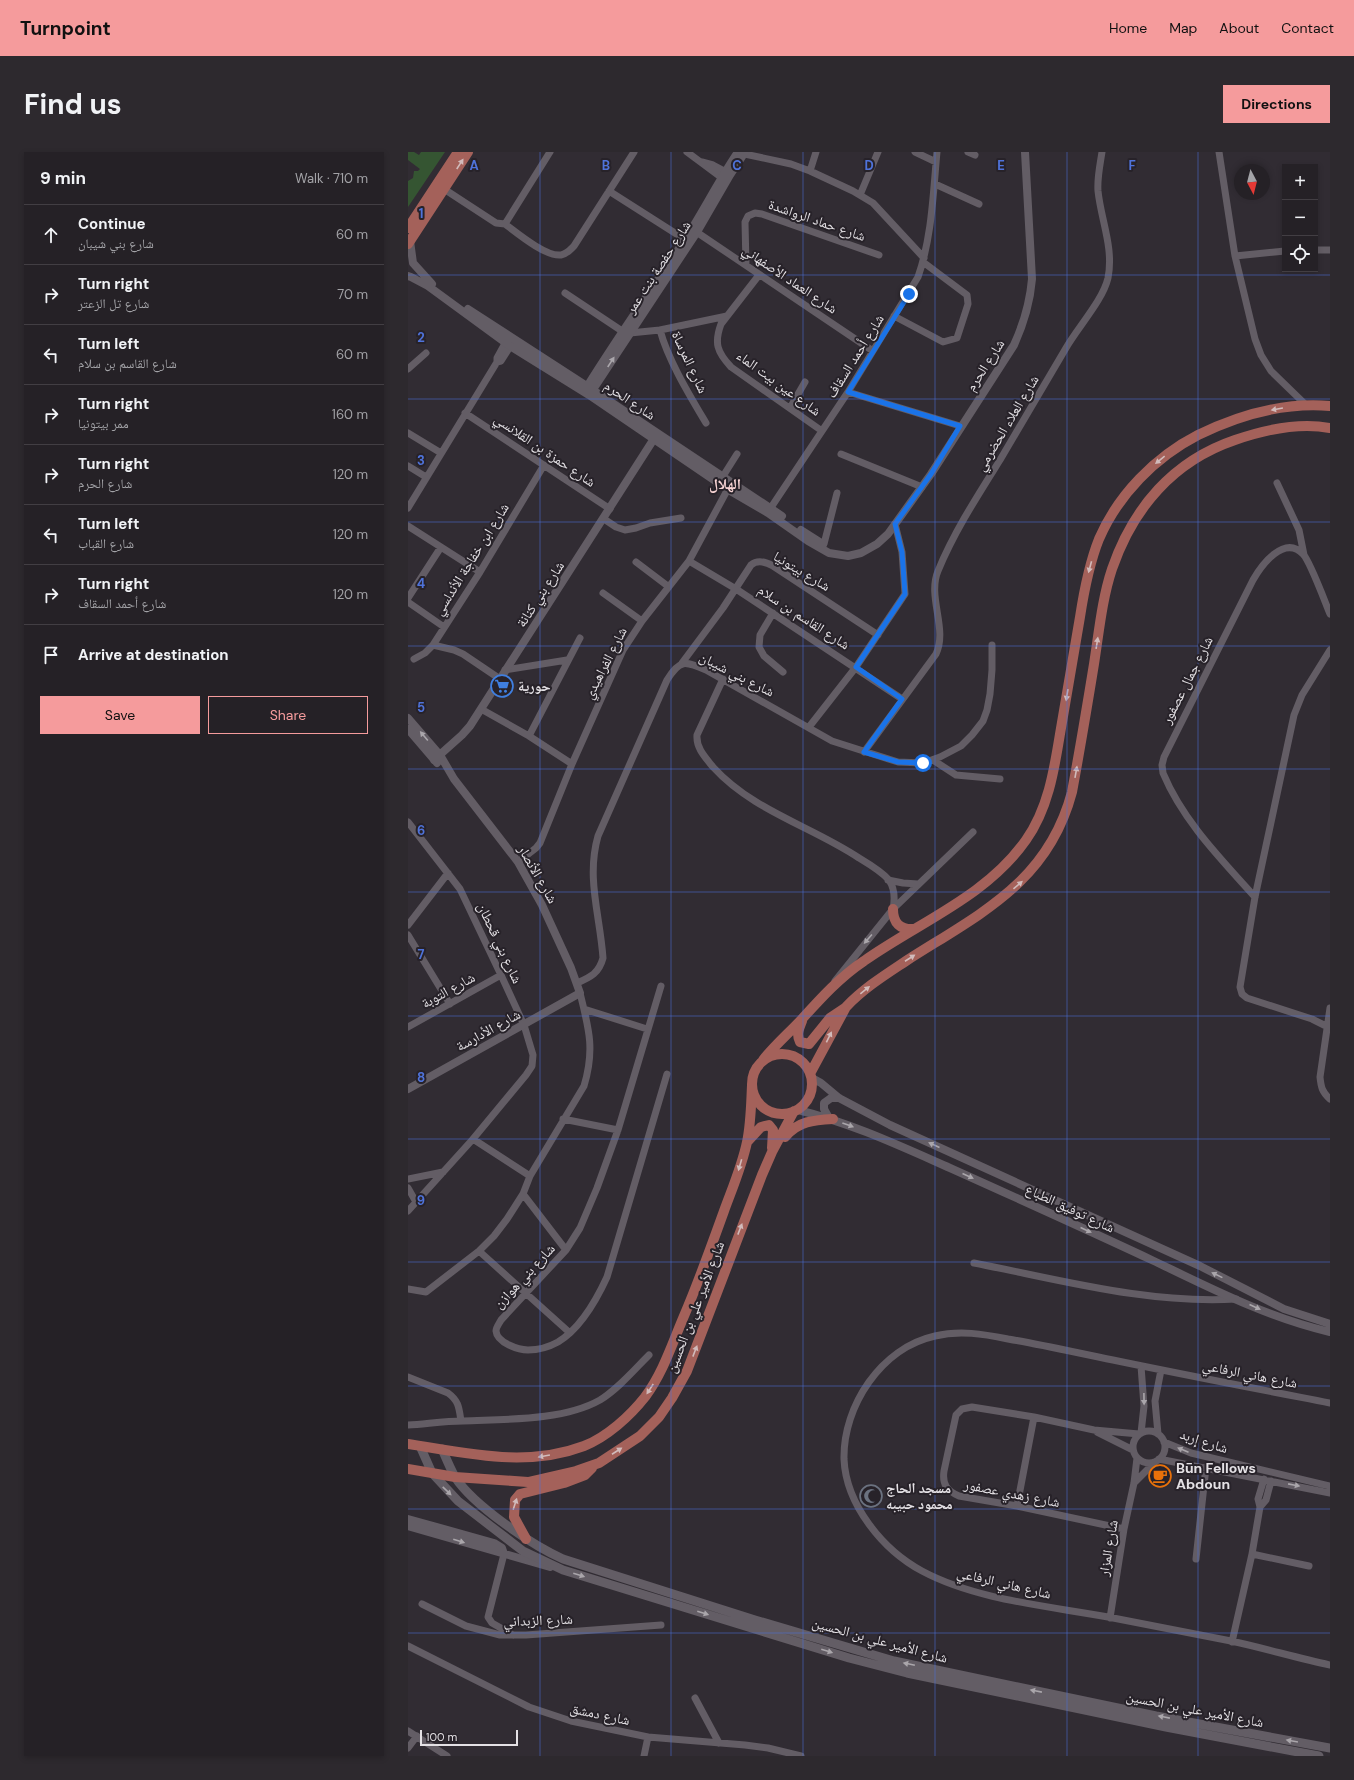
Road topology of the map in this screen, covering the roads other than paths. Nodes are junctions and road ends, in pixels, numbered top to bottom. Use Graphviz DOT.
graph roads {
  1 [pos="458,152"];
  2 [pos="468,152"];
  3 [pos="550,152"];
  4 [pos="634,152"];
  5 [pos="687,152"];
  6 [pos="816,152"];
  7 [pos="878,152"];
  8 [pos="915,152"];
  9 [pos="937,152"];
  10 [pos="1025,152"];
  11 [pos="1102,152"];
  12 [pos="1219,152"];
  13 [pos="741,153"];
  14 [pos="936,162"];
  15 [pos="810,171"];
  16 [pos="725,176"];
  17 [pos="935,184"];
  18 [pos="444,189"];
  19 [pos="610,191"];
  20 [pos="860,195"];
  21 [pos="979,204"];
  22 [pos="505,224"];
  23 [pos="408,228"];
  24 [pos="694,230"];
  25 [pos="687,241"];
  26 [pos="409,242"];
  27 [pos="1318,250"];
  28 [pos="1330,250"];
  29 [pos="1282,251"];
  30 [pos="879,255"];
  31 [pos="1235,256"];
  32 [pos="924,260"];
  33 [pos="746,265"];
  34 [pos="759,275"];
  35 [pos="408,276"];
  36 [pos="565,293"];
  37 [pos="726,316"];
  38 [pos="894,316"];
  39 [pos="660,330"];
  40 [pos="626,332"];
  41 [pos="510,341"];
  42 [pos="873,351"];
  43 [pos="426,353"];
  44 [pos="408,369"];
  45 [pos="805,382"];
  46 [pos="588,390"];
  47 [pos="848,392"];
  48 [pos="1308,406"];
  49 [pos="1330,406"];
  50 [pos="790,408"];
  51 [pos="465,412"];
  52 [pos="706,423"];
  53 [pos="960,426"];
  54 [pos="1330,428"];
  55 [pos="822,430"];
  56 [pos="408,432"];
  57 [pos="656,436"];
  58 [pos="441,453"];
  59 [pos="737,454"];
  60 [pos="842,454"];
  61 [pos="544,465"];
  62 [pos="408,466"];
  63 [pos="426,477"];
  64 [pos="720,480"];
  65 [pos="1277,483"];
  66 [pos="729,486"];
  67 [pos="922,487"];
  68 [pos="837,493"];
  69 [pos="408,508"];
  70 [pos="610,509"];
  71 [pos="769,510"];
  72 [pos="681,518"];
  73 [pos="604,519"];
  74 [pos="895,524"];
  75 [pos="408,526"];
  76 [pos="824,544"];
  77 [pos="441,547"];
  78 [pos="861,553"];
  79 [pos="1304,555"];
  80 [pos="689,561"];
  81 [pos="636,562"];
  82 [pos="480,572"];
  83 [pos="669,587"];
  84 [pos="736,589"];
  85 [pos="603,593"];
  86 [pos="408,598"];
  87 [pos="408,602"];
  88 [pos="773,613"];
  89 [pos="1330,614"];
  90 [pos="642,621"];
  91 [pos="444,627"];
  92 [pos="878,635"];
  93 [pos="580,638"];
  94 [pos="434,645"];
  95 [pos="992,645"];
  96 [pos="1330,650"];
  97 [pos="414,659"];
  98 [pos="567,660"];
  99 [pos="682,662"];
  100 [pos="856,667"];
  101 [pos="505,670"];
  102 [pos="783,672"];
  103 [pos="500,679"];
  104 [pos="723,679"];
  105 [pos="902,699"];
  106 [pos="481,709"];
  107 [pos="409,724"];
  108 [pos="808,727"];
  109 [pos="529,736"];
  110 [pos="864,752"];
  111 [pos="437,758"];
  112 [pos="933,760"];
  113 [pos="572,764"];
  114 [pos="1000,779"];
  115 [pos="410,825"];
  116 [pos="973,832"];
  117 [pos="408,834"];
  118 [pos="518,862"];
  119 [pos="448,873"];
  120 [pos="888,880"];
  121 [pos="918,884"];
  122 [pos="1255,897"];
  123 [pos="894,909"];
  124 [pos="408,925"];
  125 [pos="914,929"];
  126 [pos="408,935"];
  127 [pos="501,975"];
  128 [pos="577,983"];
  129 [pos="661,986"];
  130 [pos="828,990"];
  131 [pos="580,993"];
  132 [pos="450,1004"];
  133 [pos="846,1007"];
  134 [pos="1330,1008"];
  135 [pos="584,1009"];
  136 [pos="803,1017"];
  137 [pos="1329,1017"];
  138 [pos="1312,1019"];
  139 [pos="524,1025"];
  140 [pos="408,1027"];
  141 [pos="1328,1028"];
  142 [pos="648,1029"];
  143 [pos="763,1060"];
  144 [pos="667,1074"];
  145 [pos="811,1075"];
  146 [pos="752,1085"];
  147 [pos="408,1089"];
  148 [pos="839,1098"];
  149 [pos="1330,1099"];
  150 [pos="796,1111"];
  151 [pos="831,1118"];
  152 [pos="563,1119"];
  153 [pos="618,1130"];
  154 [pos="473,1139"];
  155 [pos="746,1144"];
  156 [pos="772,1152"];
  157 [pos="443,1172"];
  158 [pos="530,1176"];
  159 [pos="408,1179"];
  160 [pos="408,1188"];
  161 [pos="523,1194"];
  162 [pos="416,1202"];
  163 [pos="408,1211"];
  164 [pos="566,1250"];
  165 [pos="479,1251"];
  166 [pos="974,1263"];
  167 [pos="1200,1266"];
  168 [pos="1193,1280"];
  169 [pos="408,1289"];
  170 [pos="526,1293"];
  171 [pos="1236,1299"];
  172 [pos="1330,1324"];
  173 [pos="1330,1332"];
  174 [pos="570,1333"];
  175 [pos="649,1355"];
  176 [pos="1141,1366"];
  177 [pos="1161,1370"];
  178 [pos="408,1378"];
  179 [pos="1330,1403"];
  180 [pos="1034,1417"];
  181 [pos="461,1421"];
  182 [pos="409,1424"];
  183 [pos="1094,1430"];
  184 [pos="1140,1433"];
  185 [pos="1158,1434"];
  186 [pos="1164,1442"];
  187 [pos="408,1444"];
  188 [pos="420,1446"];
  189 [pos="442,1449"];
  190 [pos="1133,1450"];
  191 [pos="1137,1458"];
  192 [pos="1158,1460"];
  193 [pos="599,1462"];
  194 [pos="1206,1467"];
  195 [pos="408,1469"];
  196 [pos="432,1474"];
  197 [pos="455,1477"];
  198 [pos="1267,1480"];
  199 [pos="1134,1483"];
  200 [pos="1330,1486"];
  201 [pos="1330,1493"];
  202 [pos="1017,1506"];
  203 [pos="408,1519"];
  204 [pos="408,1526"];
  205 [pos="1124,1529"];
  206 [pos="526,1539"];
  207 [pos="504,1554"];
  208 [pos="1252,1554"];
  209 [pos="1196,1559"];
  210 [pos="1309,1566"];
  211 [pos="563,1570"];
  212 [pos="422,1604"];
  213 [pos="1110,1618"];
  214 [pos="661,1625"];
  215 [pos="514,1636"];
  216 [pos="1232,1642"];
  217 [pos="408,1646"];
  218 [pos="1330,1664"];
  219 [pos="695,1698"];
  220 [pos="1070,1702"];
  221 [pos="408,1730"];
  222 [pos="417,1736"];
  223 [pos="648,1737"];
  224 [pos="719,1743"];
  225 [pos="408,1748"];
  226 [pos="1330,1748"];
  227 [pos="448,1756"];
  228 [pos="644,1756"];
  229 [pos="801,1756"];
  230 [pos="1319,1756"];
  1 -- 23 [label="main road"];
  18 -- 2 [label="main road, one-way"];
  3 -- 22 [label="street"];
  4 -- 19 [label="street"];
  5 -- 16 [label="street"];
  6 -- 15 [label="street"];
  7 -- 20 [label="street"];
  8 -- 14 [label="street"];
  9 -- 14 [label="street, شارع أحمد السقاف"];
  10 -- 53 [label="street, شارع الحرم"];
  11 -- 105 [label="street, شارع العلاء الحضرمي"];
  12 -- 31 [label="street"];
  13 -- 15 [label="street"];
  13 -- 16 [label="street, شارع حفصة بنت عمر"];
  14 -- 17 [label="street, شارع أحمد السقاف"];
  15 -- 20 [label="street"];
  16 -- 24 [label="street, شارع حفصة بنت عمر"];
  17 -- 21 [label="street"];
  17 -- 32 [label="street, شارع أحمد السقاف"];
  18 -- 22 [label="street"];
  18 -- 26 [label="main road"];
  19 -- 22 [label="street"];
  19 -- 25 [label="street"];
  20 -- 32 [label="street"];
  24 -- 25 [label="street, شارع حفصة بنت عمر"];
  24 -- 33 [label="street, شارع العماد الأصفهاني"];
  25 -- 40 [label="street, شارع حفصة بنت عمر"];
  26 -- 41 [label="street, شارع الحرم"];
  27 -- 28 [label="street"];
  29 -- 31 [label="street"];
  30 -- 33 [label="street, شارع حماد الرواشدة"];
  31 -- 48 [label="street"];
  32 -- 38 [label="street, شارع أحمد السقاف"];
  32 -- 38 [label="street"];
  33 -- 34 [label="street, شارع العماد الأصفهاني"];
  34 -- 37 [label="street, شارع عين بيت الماء"];
  34 -- 42 [label="street, شارع العماد الأصفهاني"];
  35 -- 41 [label="street, شارع الحرم"];
  36 -- 40 [label="street"];
  37 -- 39 [label="street, شارع المرساة"];
  37 -- 50 [label="street, شارع عين بيت الماء"];
  38 -- 42 [label="street, شارع أحمد السقاف"];
  39 -- 40 [label="street"];
  39 -- 52 [label="street, شارع المرساة"];
  40 -- 46 [label="street, شارع حفصة بنت عمر"];
  41 -- 46 [label="street, شارع الحرم"];
  41 -- 51 [label="street"];
  42 -- 47 [label="street, شارع أحمد السقاف"];
  43 -- 44 [label="street"];
  45 -- 50 [label="street"];
  46 -- 57 [label="street, شارع الحرم"];
  47 -- 53 [label="street"];
  47 -- 55 [label="street, شارع أحمد السقاف"];
  48 -- 49 [label="main road"];
  48 -- 125 [label="main road, one-way"];
  50 -- 55 [label="street, شارع عين بيت الماء"];
  51 -- 58 [label="street"];
  51 -- 61 [label="street, شارع حمزة بن القلانسي"];
  53 -- 67 [label="street, شارع الحرم"];
  133 -- 54 [label="main road, one-way"];
  55 -- 71 [label="street, شارع أحمد السقاف"];
  56 -- 58 [label="street"];
  57 -- 64 [label="street, شارع الحرم"];
  57 -- 70 [label="street, شارع بني كنانة"];
  58 -- 63 [label="street"];
  59 -- 64 [label="street"];
  60 -- 67 [label="street"];
  61 -- 70 [label="street, شارع حمزة بن القلانسي"];
  61 -- 82 [label="street, شارع ابن خفاجة الأندلسي"];
  62 -- 63 [label="street"];
  63 -- 69 [label="street"];
  64 -- 66 [label="street, شارع الحرم"];
  65 -- 79 [label="street"];
  66 -- 71 [label="street, شارع الحرم"];
  66 -- 80 [label="street, شارع الفراهيدي"];
  67 -- 74 [label="street, شارع الحرم"];
  68 -- 76 [label="street"];
  70 -- 73 [label="street, شارع بني كنانة"];
  71 -- 76 [label="street, شارع الحرم"];
  71 -- 78 [label="street, شارع الحرم"];
  72 -- 73 [label="street"];
  73 -- 101 [label="street, شارع بني كنانة"];
  74 -- 78 [label="street, شارع الحرم"];
  74 -- 92 [label="street"];
  75 -- 77 [label="street"];
  76 -- 78 [label="street, شارع الحرم"];
  77 -- 82 [label="street"];
  77 -- 86 [label="street"];
  79 -- 89 [label="street"];
  79 -- 122 [label="street, شارع جمال عصفور"];
  80 -- 83 [label="street, شارع الفراهيدي"];
  80 -- 84 [label="street, شارع القاسم بن سلام"];
  81 -- 83 [label="street"];
  82 -- 91 [label="street, شارع ابن خفاجة الأندلسي"];
  83 -- 90 [label="street, شارع الفراهيدي"];
  84 -- 88 [label="street, شارع القاسم بن سلام"];
  84 -- 92 [label="street, شارع بيتونيا"];
  84 -- 99 [label="street, شارع بيتونيا"];
  85 -- 90 [label="street"];
  87 -- 91 [label="street"];
  88 -- 100 [label="street, شارع القاسم بن سلام"];
  88 -- 102 [label="street"];
  90 -- 113 [label="street, شارع الفراهيدي"];
  91 -- 94 [label="street, شارع ابن خفاجة الأندلسي"];
  92 -- 100 [label="street"];
  93 -- 98 [label="street"];
  94 -- 97 [label="street, شارع ابن خفاجة الأندلسي"];
  94 -- 103 [label="street"];
  95 -- 112 [label="street, شارع بني شيبان"];
  96 -- 122 [label="street"];
  98 -- 101 [label="street"];
  98 -- 109 [label="street"];
  99 -- 104 [label="street, شارع بني شيبان"];
  99 -- 128 [label="street, شارع بني شيبان"];
  100 -- 105 [label="street, شارع القاسم بن سلام"];
  100 -- 108 [label="street"];
  101 -- 103 [label="street, شارع بني كنانة"];
  103 -- 106 [label="street, شارع بني كنانة"];
  104 -- 108 [label="street, شارع بني شيبان"];
  104 -- 120 [label="street"];
  105 -- 110 [label="street, شارع العلاء الحضرمي"];
  106 -- 109 [label="street"];
  106 -- 111 [label="street, شارع بني كنانة"];
  107 -- 111 [label="street, شارع الأنصار"];
  108 -- 110 [label="street, شارع بني شيبان"];
  109 -- 113 [label="street"];
  110 -- 112 [label="street, شارع بني شيبان"];
  111 -- 118 [label="street, شارع الأنصار"];
  112 -- 114 [label="street"];
  113 -- 118 [label="street, شارع الفراهيدي"];
  115 -- 117 [label="street"];
  115 -- 119 [label="street, شارع بني قحطان"];
  116 -- 121 [label="street"];
  118 -- 128 [label="street, شارع الأنصار"];
  119 -- 124 [label="street"];
  119 -- 127 [label="street, شارع بني قحطان"];
  120 -- 121 [label="street"];
  120 -- 123 [label="street"];
  121 -- 123 [label="street"];
  122 -- 138 [label="street"];
  123 -- 125 [label="main road"];
  123 -- 130 [label="street, one-way"];
  125 -- 130 [label="main road"];
  126 -- 132 [label="street"];
  127 -- 132 [label="street, شارع التوبة"];
  127 -- 139 [label="street, شارع بني قحطان"];
  128 -- 131 [label="street, شارع الأنصار"];
  129 -- 142 [label="street, شارع بني هوازن"];
  130 -- 136 [label="main road"];
  131 -- 135 [label="street"];
  131 -- 139 [label="street, شارع الأدارسة"];
  132 -- 140 [label="street, شارع التوبة"];
  133 -- 136 [label="main road"];
  145 -- 133 [label="main road, one-way"];
  134 -- 137 [label="street"];
  135 -- 142 [label="street"];
  135 -- 152 [label="street"];
  136 -- 143 [label="main road"];
  137 -- 138 [label="street"];
  137 -- 141 [label="street"];
  138 -- 141 [label="street"];
  139 -- 147 [label="street, شارع الأدارسة"];
  139 -- 154 [label="street, شارع بني قحطان"];
  141 -- 149 [label="street"];
  142 -- 153 [label="street, شارع بني هوازن"];
  143 -- 145 [label="main road"];
  143 -- 146 [label="main road"];
  144 -- 174 [label="street, شارع بني هوازن"];
  145 -- 148 [label="street, شارع توفيق الطباع"];
  145 -- 150 [label="main road"];
  146 -- 150 [label="main road"];
  146 -- 155 [label="main road, شارع الأمير علي بن الحسين"];
  148 -- 151 [label="street"];
  167 -- 148 [label="street, شارع توفيق الطباع, one-way"];
  150 -- 151 [label="street, شارع توفيق الطباع"];
  150 -- 156 [label="main road, شارع الأمير علي بن الحسين"];
  151 -- 156 [label="main road"];
  151 -- 168 [label="street, شارع توفيق الطباع, one-way"];
  152 -- 153 [label="street"];
  152 -- 158 [label="street"];
  153 -- 164 [label="street, شارع بني هوازن"];
  154 -- 157 [label="street, شارع بني قحطان"];
  154 -- 158 [label="street"];
  155 -- 156 [label="main road"];
  155 -- 189 [label="main road, شارع الأمير علي بن الحسين, one-way"];
  193 -- 156 [label="main road, شارع الأمير علي بن الحسين, one-way"];
  157 -- 159 [label="street"];
  157 -- 162 [label="street, شارع بني قحطان"];
  158 -- 161 [label="street"];
  160 -- 162 [label="street"];
  161 -- 164 [label="street"];
  161 -- 165 [label="street"];
  162 -- 163 [label="street, شارع بني قحطان"];
  164 -- 170 [label="street, شارع بني هوازن"];
  165 -- 169 [label="street"];
  165 -- 170 [label="street"];
  166 -- 171 [label="street"];
  167 -- 168 [label="street"];
  172 -- 167 [label="street, شارع توفيق الطباع, one-way"];
  168 -- 171 [label="street, شارع توفيق الطباع"];
  170 -- 174 [label="street"];
  170 -- 174 [label="street, شارع بني هوازن"];
  171 -- 173 [label="street, شارع توفيق الطباع, one-way"];
  175 -- 181 [label="street"];
  176 -- 177 [label="street, شارع هاني الرفاعي"];
  176 -- 184 [label="street, one-way"];
  176 -- 213 [label="street, شارع هاني الرفاعي"];
  177 -- 179 [label="street, شارع هاني الرفاعي"];
  177 -- 185 [label="street"];
  178 -- 181 [label="street"];
  180 -- 183 [label="street, شارع زهدي عصفور"];
  180 -- 202 [label="street"];
  180 -- 202 [label="street, شارع زهدي عصفور"];
  181 -- 182 [label="street"];
  183 -- 184 [label="street, شارع زهدي عصفور"];
  183 -- 190 [label="street, شارع زهدي عصفور"];
  184 -- 185 [label="street"];
  184 -- 190 [label="street"];
  185 -- 186 [label="street"];
  186 -- 192 [label="street"];
  200 -- 186 [label="street, شارع إربد, one-way"];
  187 -- 188 [label="main road, شارع الأمير علي بن الحسين"];
  188 -- 189 [label="main road, شارع الأمير علي بن الحسين"];
  188 -- 196 [label="main road, شارع الأمير علي بن الحسين"];
  189 -- 197 [label="main road, شارع الأمير علي بن الحسين"];
  190 -- 191 [label="street"];
  191 -- 192 [label="street"];
  191 -- 199 [label="street, شارع المزار"];
  192 -- 194 [label="street, شارع إربد"];
  192 -- 199 [label="street"];
  193 -- 197 [label="main road, شارع الأمير علي بن الحسين"];
  206 -- 193 [label="main road, one-way"];
  194 -- 198 [label="street, شارع إربد"];
  194 -- 209 [label="street"];
  195 -- 196 [label="main road, شارع الأمير علي بن الحسين"];
  196 -- 197 [label="main road, شارع الأمير علي بن الحسين"];
  196 -- 211 [label="main road, شارع الأمير علي بن الحسين, one-way"];
  197 -- 206 [label="main road, شارع الأمير علي بن الحسين"];
  198 -- 201 [label="street, شارع إربد, one-way"];
  198 -- 208 [label="street"];
  199 -- 205 [label="street, شارع المزار"];
  202 -- 205 [label="street, شارع زهدي عصفور"];
  203 -- 207 [label="street, شارع الأمير علي بن الحسين"];
  204 -- 207 [label="street, شارع الأمير علي بن الحسين, one-way"];
  205 -- 213 [label="street, شارع المزار"];
  220 -- 206 [label="main road, شارع الأمير علي بن الحسين, one-way"];
  207 -- 211 [label="street, شارع الأمير علي بن الحسين"];
  207 -- 215 [label="street"];
  208 -- 210 [label="street"];
  208 -- 216 [label="street"];
  211 -- 220 [label="main road, شارع الأمير علي بن الحسين, one-way"];
  212 -- 215 [label="street, شارع الزبداني"];
  213 -- 216 [label="street, شارع هاني الرفاعي"];
  214 -- 215 [label="street, شارع الزبداني"];
  216 -- 218 [label="street, شارع هاني الرفاعي"];
  217 -- 223 [label="street, شارع دمشق"];
  219 -- 224 [label="street"];
  226 -- 220 [label="main road, شارع الأمير علي بن الحسين, one-way"];
  220 -- 230 [label="main road, شارع الأمير علي بن الحسين"];
  221 -- 222 [label="street"];
  222 -- 225 [label="street"];
  222 -- 227 [label="street"];
  223 -- 224 [label="street, شارع دمشق"];
  223 -- 228 [label="street"];
  224 -- 229 [label="street, شارع دمشق"];
}
